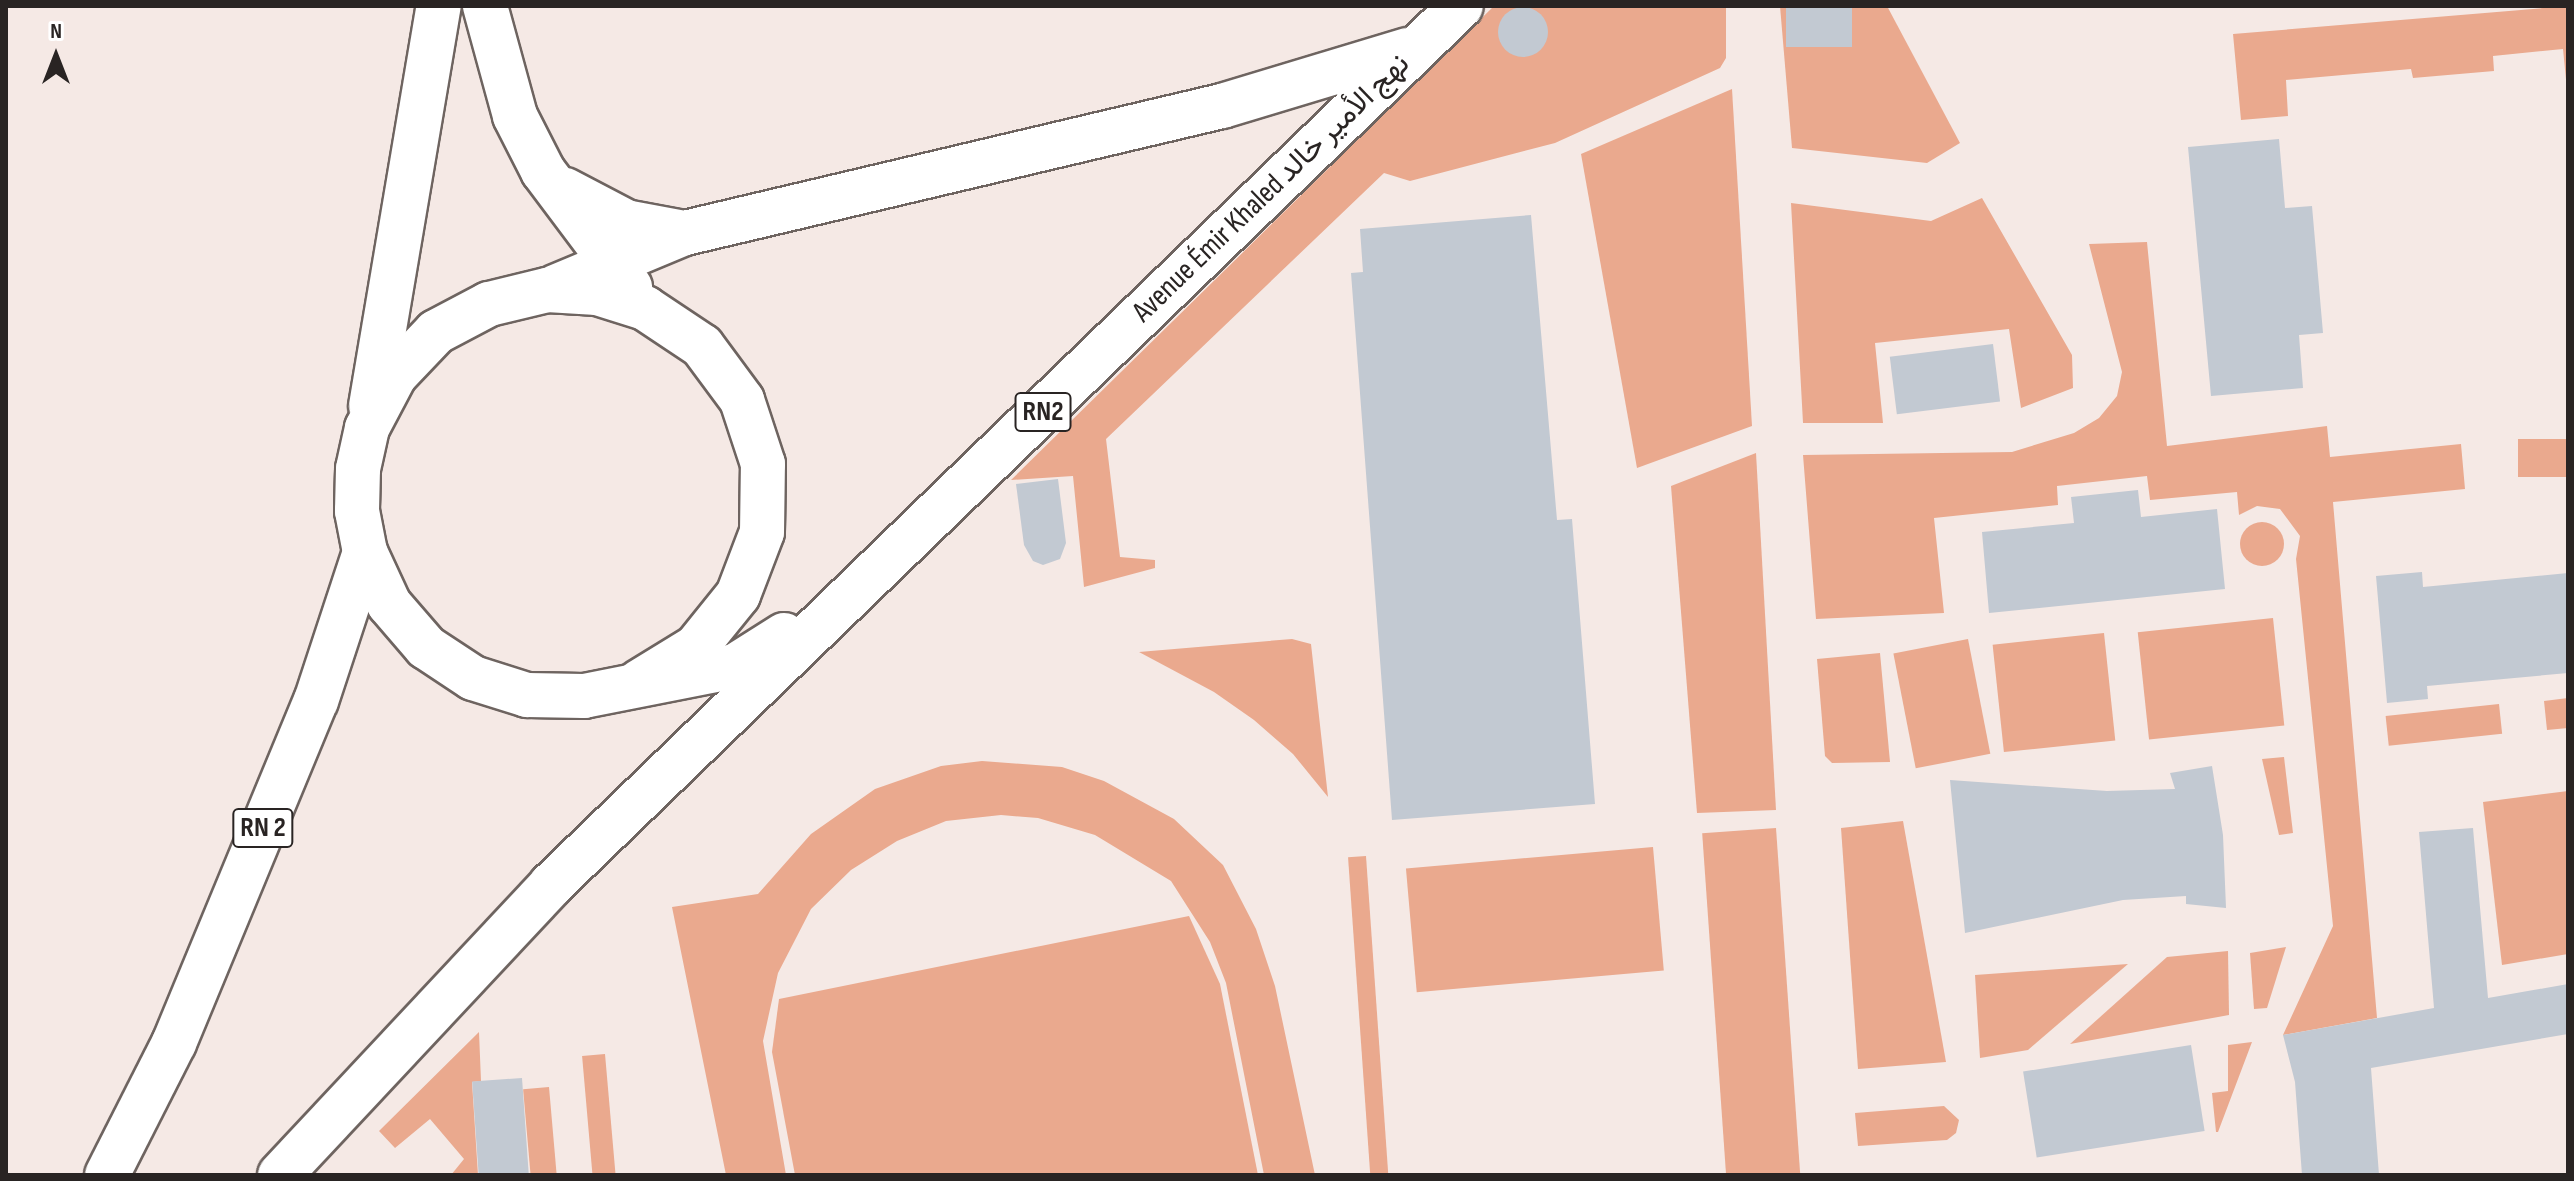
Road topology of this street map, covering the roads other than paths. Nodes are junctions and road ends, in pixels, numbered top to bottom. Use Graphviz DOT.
graph roads {
  1 [pos="439,6"];
  2 [pos="485,6"];
  3 [pos="1461,6"];
  4 [pos="1414,48"];
  5 [pos="543,171"];
  6 [pos="685,233"];
  7 [pos="613,263"];
  8 [pos="547,290"];
  9 [pos="645,308"];
  10 [pos="367,428"];
  11 [pos="762,532"];
  12 [pos="365,552"];
  13 [pos="867,584"];
  14 [pos="735,666"];
  15 [pos="639,682"];
  16 [pos="667,771"];
  17 [pos="107,1175"];
  18 [pos="280,1175"];
  1 -- 10 [label="main road"];
  2 -- 5 [label="main road"];
  3 -- 4 [label="main road, RN2"];
  4 -- 6 [label="main road, Avenue Émir Khaled نهج الأمير خالد / RN2"];
  4 -- 13 [label="main road, Avenue Émir Khaled نهج الأمير خالد / RN2"];
  5 -- 6 [label="main road"];
  5 -- 7 [label="main road"];
  6 -- 7 [label="main road, Avenue Émir Khaled نهج الأمير خالد / RN2"];
  7 -- 8 [label="main road, Avenue Émir Khaled نهج الأمير خالد / RN2"];
  7 -- 9 [label="main road"];
  8 -- 9 [label="main road"];
  8 -- 10 [label="main road"];
  9 -- 11 [label="main road"];
  10 -- 12 [label="main road"];
  11 -- 14 [label="main road, RN2"];
  11 -- 15 [label="main road"];
  12 -- 15 [label="main road"];
  12 -- 17 [label="main road, RN 2"];
  13 -- 14 [label="main road, RN2"];
  13 -- 16 [label="main road, Avenue Émir Khaled نهج الأمير خالد / RN2"];
  14 -- 15 [label="main road, RN2"];
  14 -- 16 [label="main road, RN2"];
  16 -- 18 [label="main road"];
}
